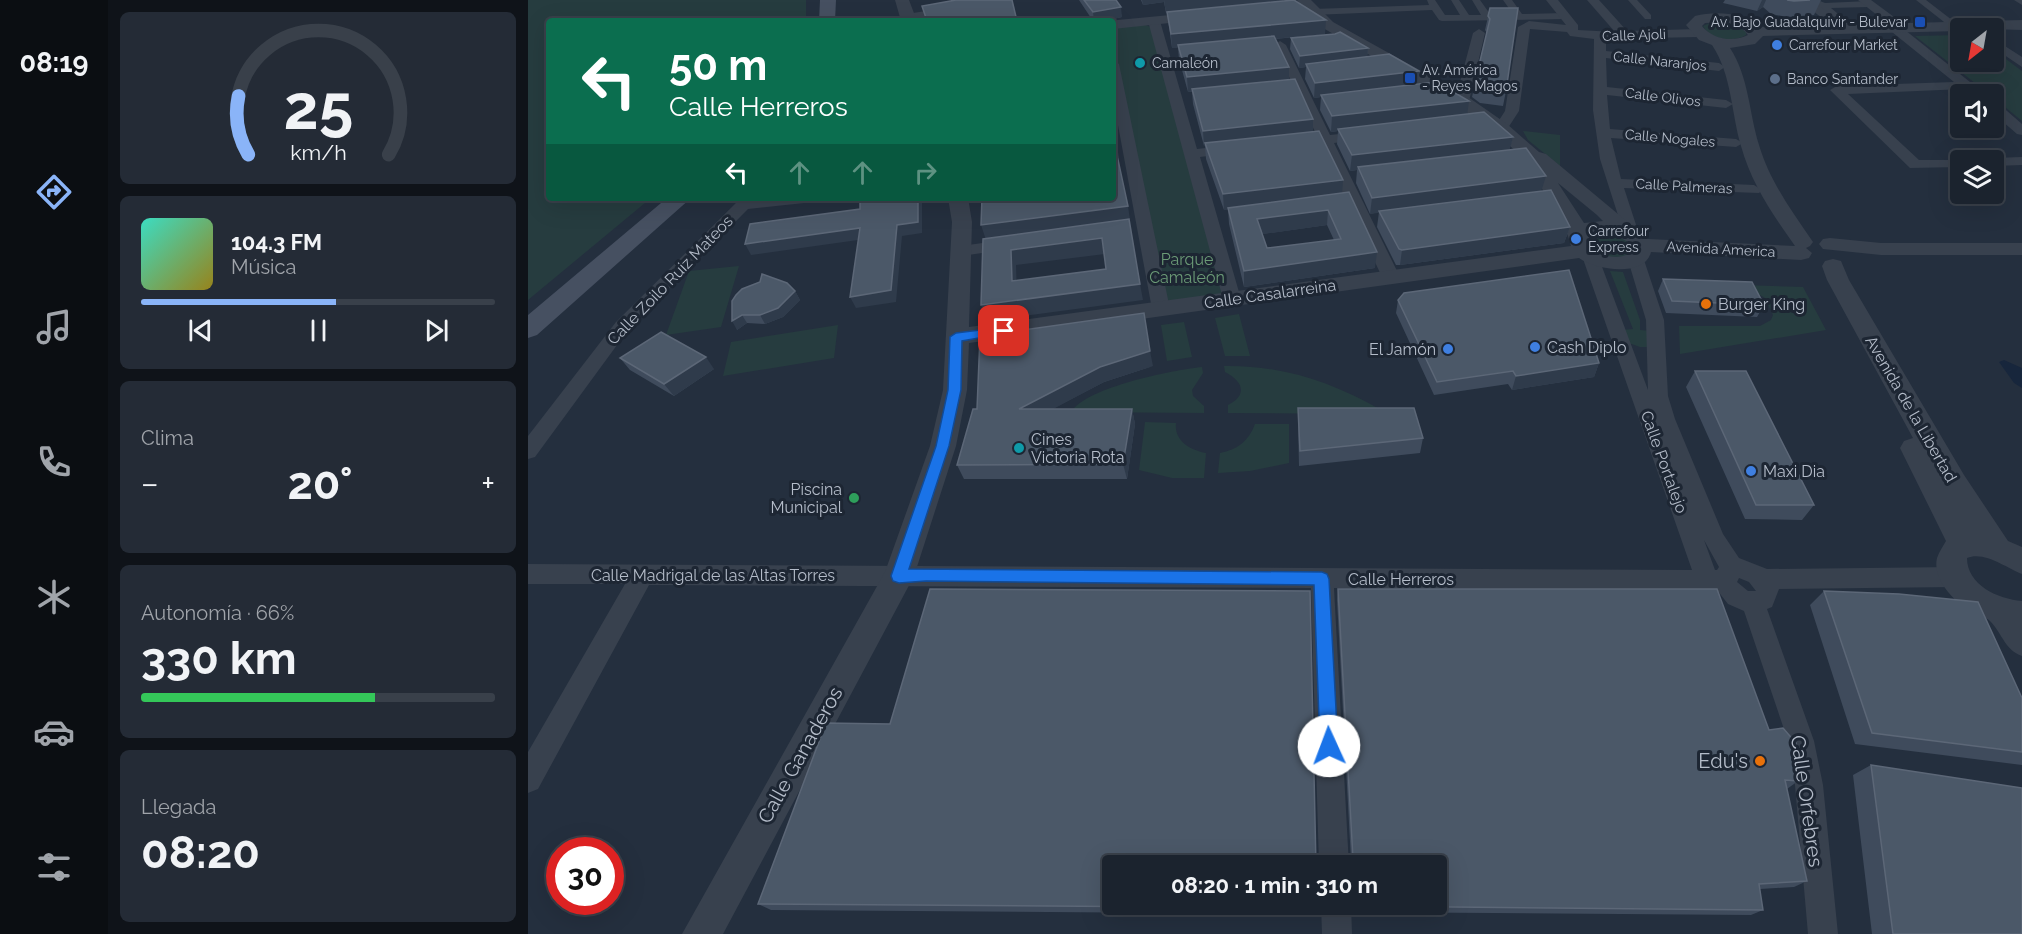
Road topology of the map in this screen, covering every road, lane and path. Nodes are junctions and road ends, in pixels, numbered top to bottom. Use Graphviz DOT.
graph roads {
  1 [pos="828,0"];
  2 [pos="902,0"];
  3 [pos="1455,0"];
  4 [pos="1476,0"];
  5 [pos="1507,0"];
  6 [pos="1552,0"];
  7 [pos="1593,0"];
  8 [pos="1632,0"];
  9 [pos="1804,0"];
  10 [pos="1920,0"];
  11 [pos="2018,0"];
  12 [pos="1867,2"];
  13 [pos="2022,2"];
  14 [pos="1819,3"];
  15 [pos="1434,4"];
  16 [pos="1305,6"];
  17 [pos="1125,7"];
  18 [pos="964,8"];
  19 [pos="1710,8"];
  20 [pos="1213,15"];
  21 [pos="1519,16"];
  22 [pos="1565,16"];
  23 [pos="1466,17"];
  24 [pos="1486,17"];
  25 [pos="1648,17"];
  26 [pos="827,18"];
  27 [pos="908,18"];
  28 [pos="913,18"];
  29 [pos="1951,18"];
  30 [pos="1154,21"];
  31 [pos="1134,22"];
  32 [pos="1116,24"];
  33 [pos="2022,25"];
  34 [pos="2004,26"];
  35 [pos="1950,27"];
  36 [pos="1899,28"];
  37 [pos="1571,29"];
  38 [pos="1848,30"];
  39 [pos="1479,33"];
  40 [pos="1698,33"];
  41 [pos="1344,35"];
  42 [pos="1624,35"];
  43 [pos="1600,36"];
  44 [pos="1748,37"];
  45 [pos="1323,40"];
  46 [pos="1717,41"];
  47 [pos="1281,44"];
  48 [pos="2004,50"];
  49 [pos="1600,54"];
  50 [pos="1393,62"];
  51 [pos="2022,63"];
  52 [pos="1368,66"];
  53 [pos="1719,67"];
  54 [pos="1965,84"];
  55 [pos="1950,86"];
  56 [pos="1441,88"];
  57 [pos="1600,90"];
  58 [pos="1416,94"];
  59 [pos="1462,101"];
  60 [pos="1726,104"];
  61 [pos="1117,107"];
  62 [pos="2004,115"];
  63 [pos="1488,123"];
  64 [pos="2022,130"];
  65 [pos="1382,133"];
  66 [pos="1603,133"];
  67 [pos="1325,140"];
  68 [pos="1736,143"];
  69 [pos="1281,145"];
  70 [pos="1247,148"];
  71 [pos="1191,154"];
  72 [pos="1532,156"];
  73 [pos="1508,159"];
  74 [pos="2022,161"];
  75 [pos="1132,162"];
  76 [pos="2004,162"];
  77 [pos="1950,163"];
  78 [pos="1116,164"];
  79 [pos="1614,183"];
  80 [pos="1754,190"];
  81 [pos="1558,197"];
  82 [pos="1535,200"];
  83 [pos="676,201"];
  84 [pos="746,201"];
  85 [pos="958,201"];
  86 [pos="1030,242"];
  87 [pos="1633,243"];
  88 [pos="1584,248"];
  89 [pos="2022,249"];
  90 [pos="961,251"];
  91 [pos="1822,253"];
  92 [pos="1391,277"];
  93 [pos="1232,299"];
  94 [pos="1161,309"];
  95 [pos="528,329"];
  96 [pos="956,337"];
  97 [pos="1621,345"];
  98 [pos="1656,349"];
  99 [pos="528,451"];
  100 [pos="1963,546"];
  101 [pos="2009,554"];
  102 [pos="528,574"];
  103 [pos="643,574"];
  104 [pos="899,576"];
  105 [pos="1722,576"];
  106 [pos="1956,577"];
  107 [pos="1322,579"];
  108 [pos="1758,591"];
  109 [pos="2012,614"];
  110 [pos="2022,642"];
  111 [pos="528,779"];
  112 [pos="1334,855"];
  113 [pos="1336,915"];
  114 [pos="702,934"];
  115 [pos="1337,934"];
  116 [pos="1823,934"];
  1 -- 26 [label="main road"];
  2 -- 27 [label="street"];
  3 -- 23 [label="street"];
  4 -- 24 [label="street"];
  5 -- 21 [label="street"];
  6 -- 22 [label="street"];
  7 -- 42 [label="street"];
  8 -- 25 [label="street"];
  9 -- 38 [label="street"];
  10 -- 29 [label="street"];
  11 -- 13 [label="street"];
  12 -- 14 [label="street"];
  12 -- 36 [label="street"];
  14 -- 38 [label="street"];
  15 -- 16 [label="street"];
  15 -- 23 [label="street"];
  16 -- 41 [label="street"];
  17 -- 31 [label="street"];
  18 -- 28 [label="street"];
  19 -- 40 [label="street"];
  19 -- 44 [label="street"];
  20 -- 30 [label="street"];
  21 -- 22 [label="street"];
  21 -- 24 [label="street"];
  22 -- 37 [label="street"];
  23 -- 24 [label="street"];
  24 -- 39 [label="street"];
  30 -- 31 [label="street"];
  30 -- 71 [label="street"];
  31 -- 32 [label="street"];
  33 -- 34 [label="street"];
  35 -- 36 [label="street"];
  36 -- 38 [label="street"];
  36 -- 54 [label="street"];
  37 -- 43 [label="street, Calle Ajoli"];
  37 -- 63 [label="street, Calle Ajoli"];
  38 -- 44 [label="street"];
  39 -- 59 [label="street"];
  40 -- 42 [label="street, Calle Ajoli"];
  40 -- 46 [label="street"];
  41 -- 45 [label="street"];
  41 -- 50 [label="street"];
  42 -- 43 [label="street, Calle Ajoli"];
  43 -- 49 [label="street, Calle Portalejo"];
  44 -- 46 [label="street"];
  44 -- 91 [label="street, Avenida de la Libertad"];
  46 -- 91 [label="street, Avenida de la Libertad"];
  47 -- 67 [label="street"];
  48 -- 51 [label="street"];
  49 -- 53 [label="street, Calle Naranjos"];
  49 -- 57 [label="street, Calle Portalejo"];
  50 -- 52 [label="street"];
  50 -- 56 [label="street"];
  55 -- 77 [label="street"];
  56 -- 58 [label="street"];
  56 -- 59 [label="street"];
  57 -- 60 [label="street, Calle Olivos"];
  57 -- 66 [label="street, Calle Portalejo"];
  59 -- 63 [label="street"];
  61 -- 75 [label="street"];
  62 -- 64 [label="street"];
  63 -- 72 [label="street"];
  65 -- 67 [label="street"];
  66 -- 68 [label="street, Calle Nogales"];
  66 -- 79 [label="street, Calle Portalejo"];
  67 -- 69 [label="street"];
  67 -- 92 [label="street"];
  70 -- 71 [label="street"];
  71 -- 93 [label="street"];
  72 -- 73 [label="street"];
  72 -- 81 [label="street"];
  72 -- 87 [label="street"];
  74 -- 76 [label="street"];
  75 -- 78 [label="street"];
  75 -- 94 [label="street"];
  79 -- 80 [label="street, Calle Palmeras"];
  79 -- 87 [label="street, Calle Portalejo"];
  81 -- 82 [label="street"];
  81 -- 88 [label="street"];
  83 -- 95 [label="main road"];
  84 -- 99 [label="street, Calle Zoilo Ruiz Mateos"];
  85 -- 90 [label="street, Calle Ganaderos"];
  86 -- 90 [label="street"];
  87 -- 88 [label="street"];
  87 -- 88 [label="street, Calle Casalarreina"];
  87 -- 91 [label="street, Avenida America"];
  87 -- 98 [label="street, Calle Portalejo"];
  88 -- 92 [label="street, Calle Casalarreina"];
  88 -- 97 [label="street, Calle Portalejo"];
  89 -- 91 [label="street, Avenida America"];
  90 -- 96 [label="street, Calle Ganaderos"];
  91 -- 100 [label="street, Avenida de la Libertad"];
  91 -- 101 [label="street, Avenida de la Libertad"];
  92 -- 93 [label="street, Calle Casalarreina"];
  93 -- 94 [label="street, Calle Casalarreina"];
  94 -- 96 [label="street, Calle Casalarreina"];
  96 -- 104 [label="street, Calle Ganaderos"];
  97 -- 98 [label="street"];
  97 -- 105 [label="street, Calle Portalejo"];
  98 -- 105 [label="street, Calle Portalejo"];
  100 -- 101 [label="street"];
  100 -- 106 [label="street"];
  102 -- 103 [label="street, Calle Madrigal de las Altas Torres"];
  103 -- 104 [label="street, Calle Madrigal de las Altas Torres"];
  103 -- 111 [label="street"];
  104 -- 107 [label="street, Calle Herreros"];
  104 -- 114 [label="street, Calle Ganaderos"];
  105 -- 107 [label="street, Calle Herreros"];
  105 -- 108 [label="street"];
  106 -- 108 [label="street"];
  106 -- 109 [label="street"];
  107 -- 112 [label="street"];
  108 -- 116 [label="street, Calle Orfebres"];
  109 -- 110 [label="street"];
  113 -- 115 [label="street"];
}
